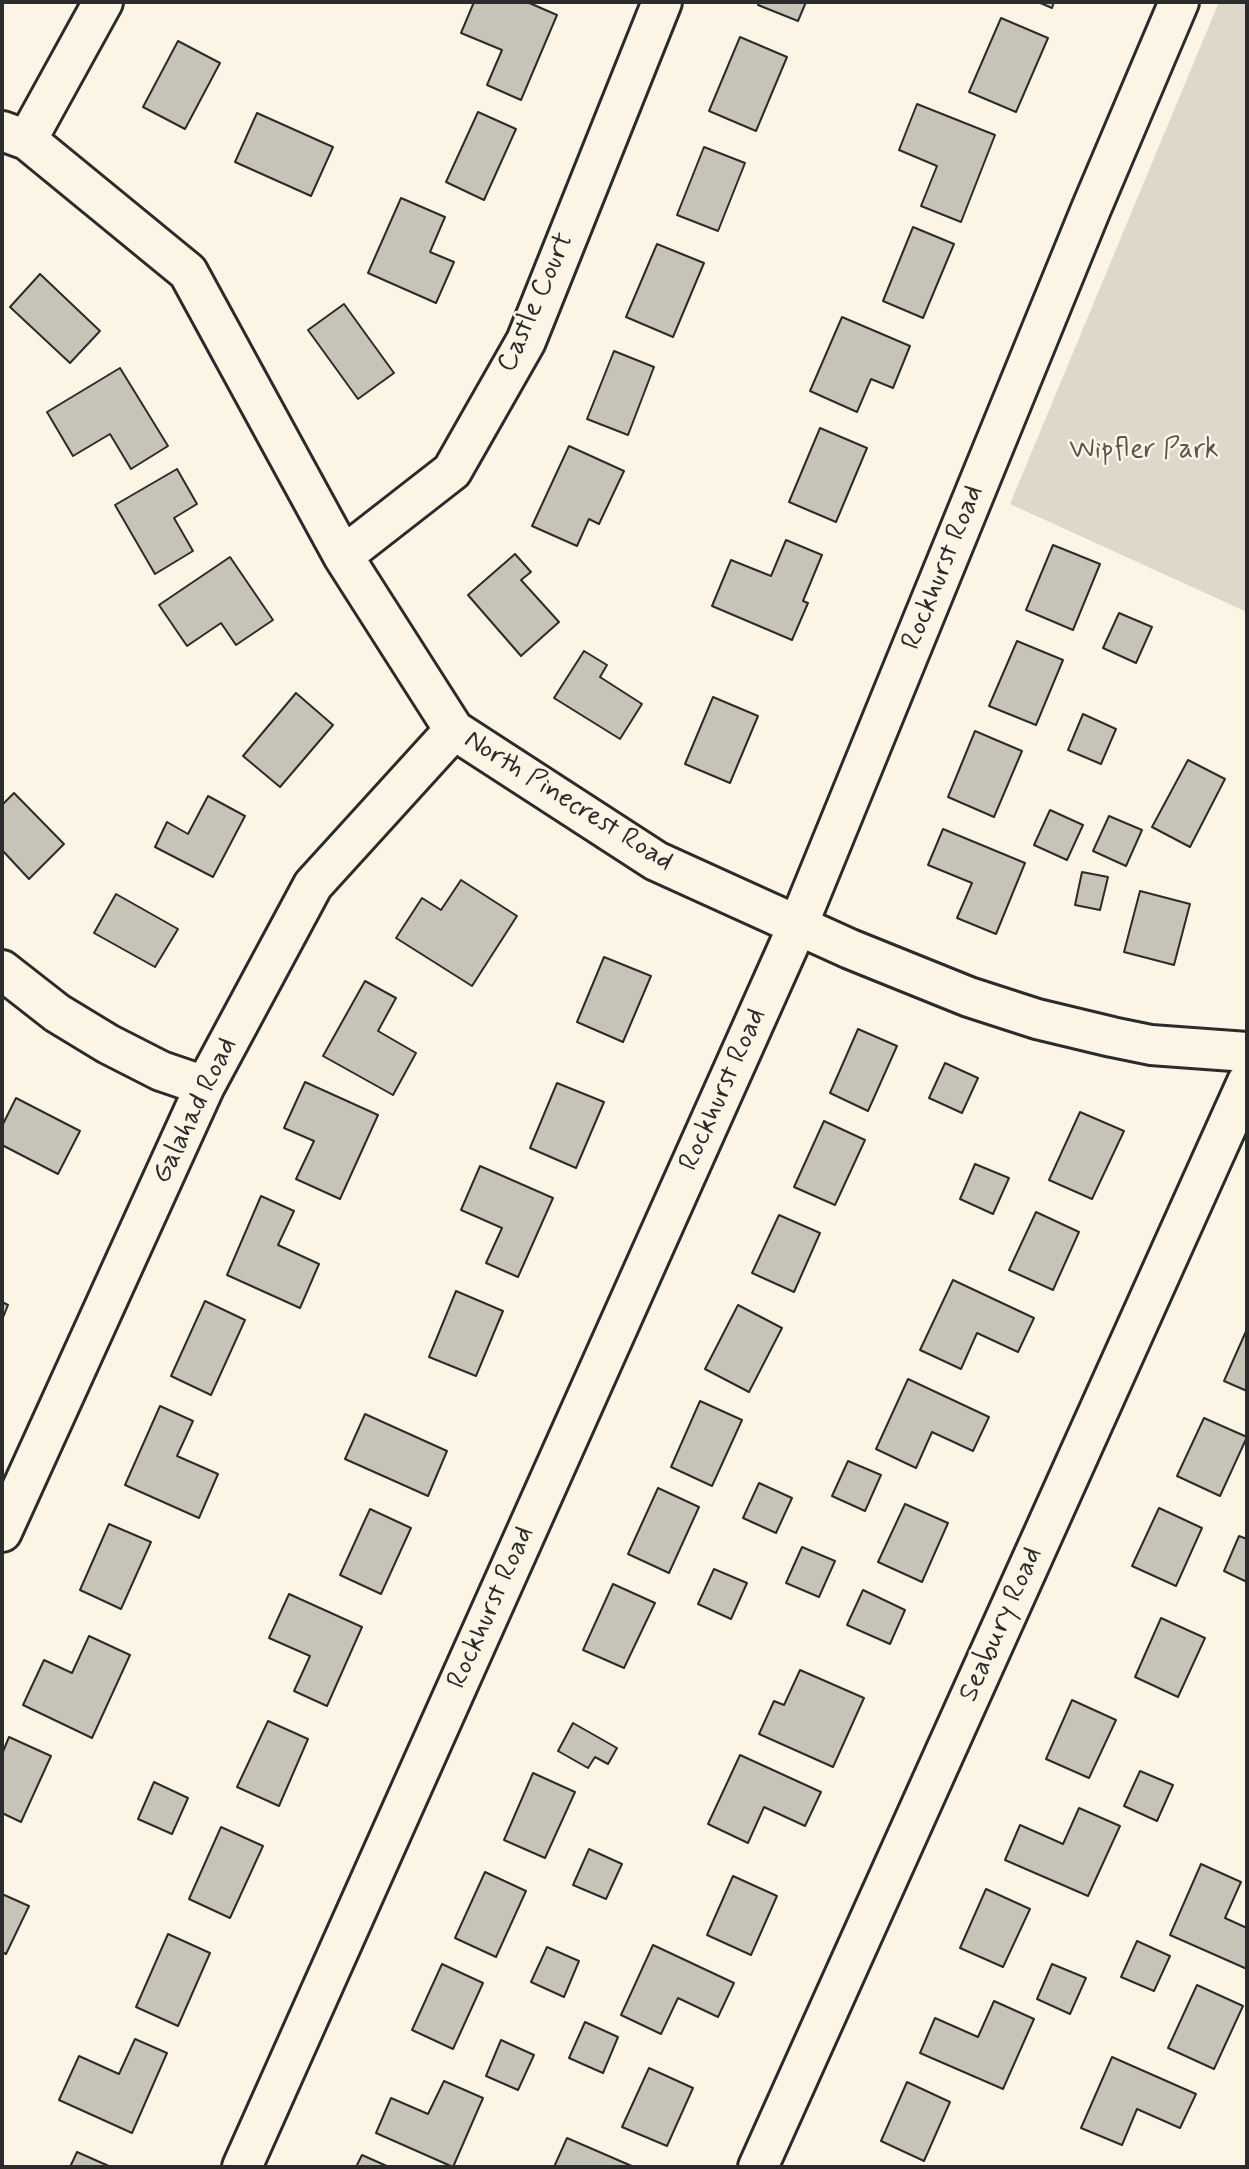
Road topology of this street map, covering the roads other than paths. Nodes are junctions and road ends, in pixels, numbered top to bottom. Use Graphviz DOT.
graph roads {
  1 [pos="103,2"];
  2 [pos="662,2"];
  3 [pos="1180,2"];
  4 [pos="14,135"];
  5 [pos="343,556"];
  6 [pos="454,730"];
  7 [pos="798,925"];
  8 [pos="2,970"];
  9 [pos="1247,1052"];
  10 [pos="1247,1082"];
  11 [pos="205,1086"];
  12 [pos="15,1469"];
  13 [pos="2,1532"];
  14 [pos="242,2167"];
  15 [pos="758,2167"];
  1 -- 4 [label="street"];
  2 -- 5 [label="street, Castle Court"];
  3 -- 7 [label="street, Rockhurst Road"];
  4 -- 5 [label="street, North Pinecrest Road"];
  5 -- 6 [label="street, North Pinecrest Road"];
  6 -- 7 [label="street, North Pinecrest Road"];
  6 -- 11 [label="street, Galahad Road"];
  7 -- 9 [label="street, North Pinecrest Road"];
  7 -- 14 [label="street, Rockhurst Road"];
  8 -- 11 [label="street"];
  10 -- 15 [label="street, Seabury Road"];
  11 -- 12 [label="street, Galahad Road"];
  12 -- 13 [label="street, Galahad Road"];
}
